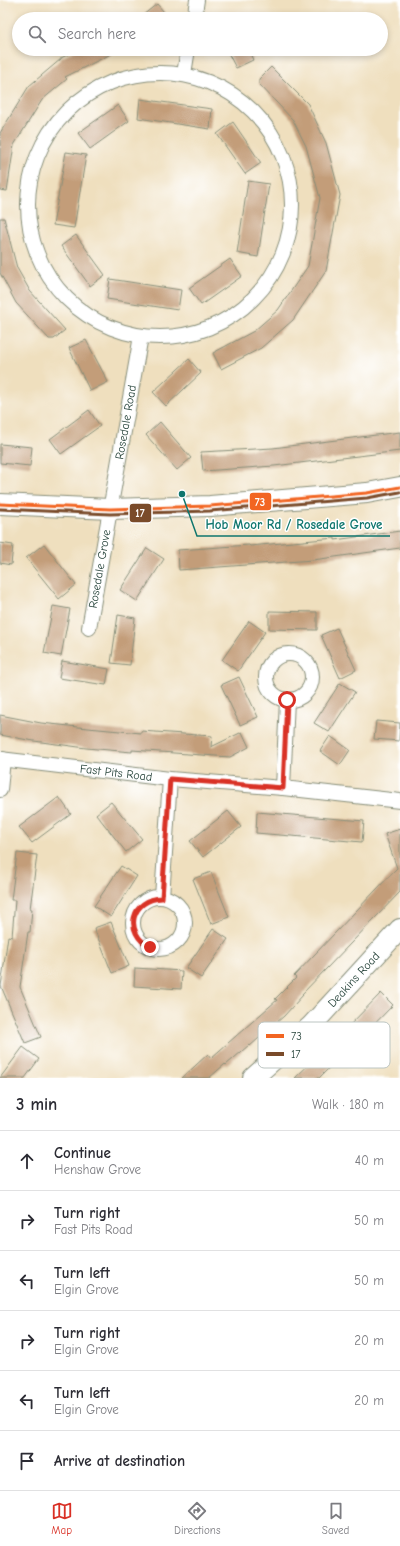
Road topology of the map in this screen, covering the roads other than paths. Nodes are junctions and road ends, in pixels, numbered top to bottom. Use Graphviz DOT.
graph roads {
  1 [pos="197,0"];
  2 [pos="195,12"];
  3 [pos="187,56"];
  4 [pos="184,74"];
  5 [pos="141,336"];
  6 [pos="400,488"];
  7 [pos="0,504"];
  8 [pos="110,509"];
  9 [pos="88,628"];
  10 [pos="287,700"];
  11 [pos="2,759"];
  12 [pos="170,779"];
  13 [pos="283,788"];
  14 [pos="0,790"];
  15 [pos="400,801"];
  16 [pos="162,898"];
  17 [pos="400,929"];
  18 [pos="315,1022"];
  19 [pos="264,1068"];
  20 [pos="253,1078"];
  1 -- 2 [label="street"];
  3 -- 4 [label="street"];
  4 -- 5 [label="street"];
  4 -- 5 [label="street"];
  5 -- 8 [label="street, Rosedale Road"];
  6 -- 8 [label="street"];
  7 -- 8 [label="street"];
  8 -- 9 [label="street, Rosedale Grove"];
  10 -- 13 [label="street"];
  11 -- 12 [label="street, Fast Pits Road"];
  11 -- 14 [label="street"];
  12 -- 13 [label="street, Fast Pits Road"];
  12 -- 16 [label="street"];
  13 -- 15 [label="street, Fast Pits Road"];
  17 -- 18 [label="street, Deakins Road"];
  19 -- 20 [label="street, Deakins Road"];
}
